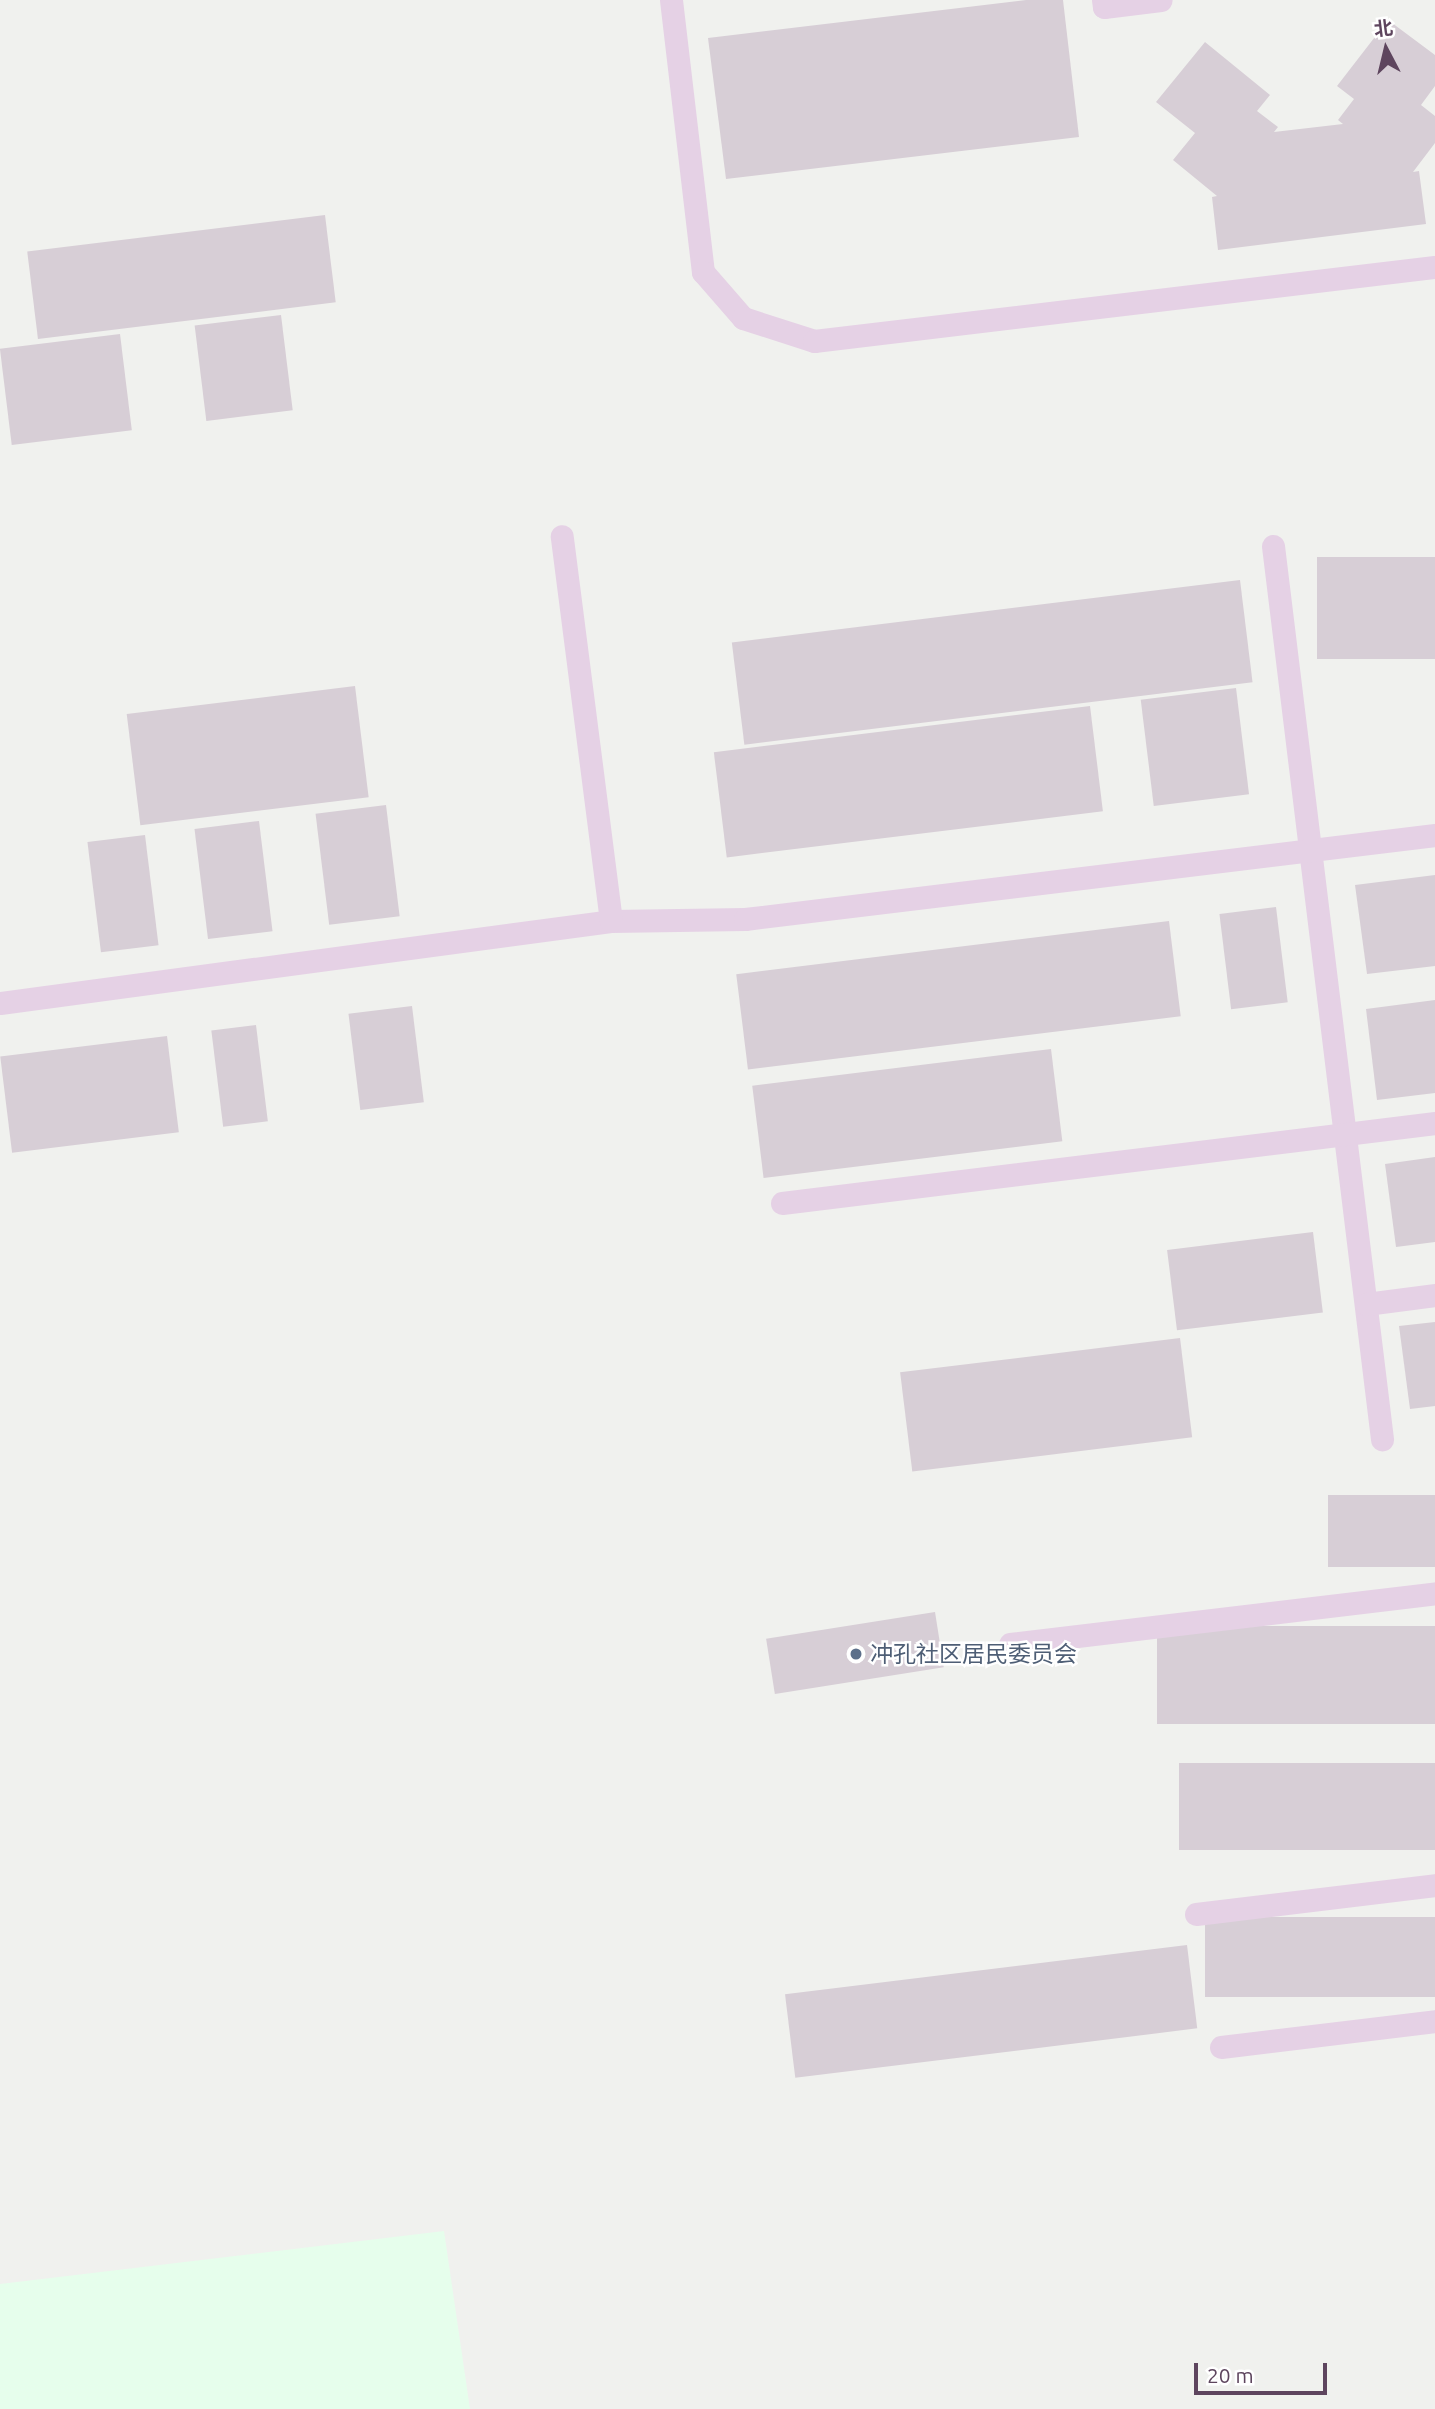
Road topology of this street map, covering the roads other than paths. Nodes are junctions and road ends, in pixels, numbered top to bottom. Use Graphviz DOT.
graph roads {
  1 [pos="671,0"];
  2 [pos="1103,0"];
  3 [pos="1161,0"];
  4 [pos="1435,267"];
  5 [pos="562,536"];
  6 [pos="1273,546"];
  7 [pos="1435,835"];
  8 [pos="1310,850"];
  9 [pos="611,921"];
  10 [pos="0,1003"];
  11 [pos="1435,1123"];
  12 [pos="1345,1134"];
  13 [pos="782,1203"];
  14 [pos="1435,1295"];
  15 [pos="1366,1304"];
  16 [pos="1382,1440"];
  17 [pos="1435,1592"];
  18 [pos="1010,1644"];
  19 [pos="1435,1885"];
  20 [pos="1196,1914"];
  21 [pos="1435,2021"];
  22 [pos="1220,2047"];
  1 -- 4 [label="lane"];
  2 -- 3 [label="lane"];
  5 -- 9 [label="lane"];
  6 -- 8 [label="lane"];
  7 -- 8 [label="lane"];
  8 -- 9 [label="lane"];
  8 -- 12 [label="lane"];
  9 -- 10 [label="lane"];
  11 -- 12 [label="lane"];
  12 -- 13 [label="lane"];
  12 -- 15 [label="lane"];
  14 -- 15 [label="lane"];
  15 -- 16 [label="lane"];
  17 -- 18 [label="lane"];
  19 -- 20 [label="lane"];
  21 -- 22 [label="lane"];
}
